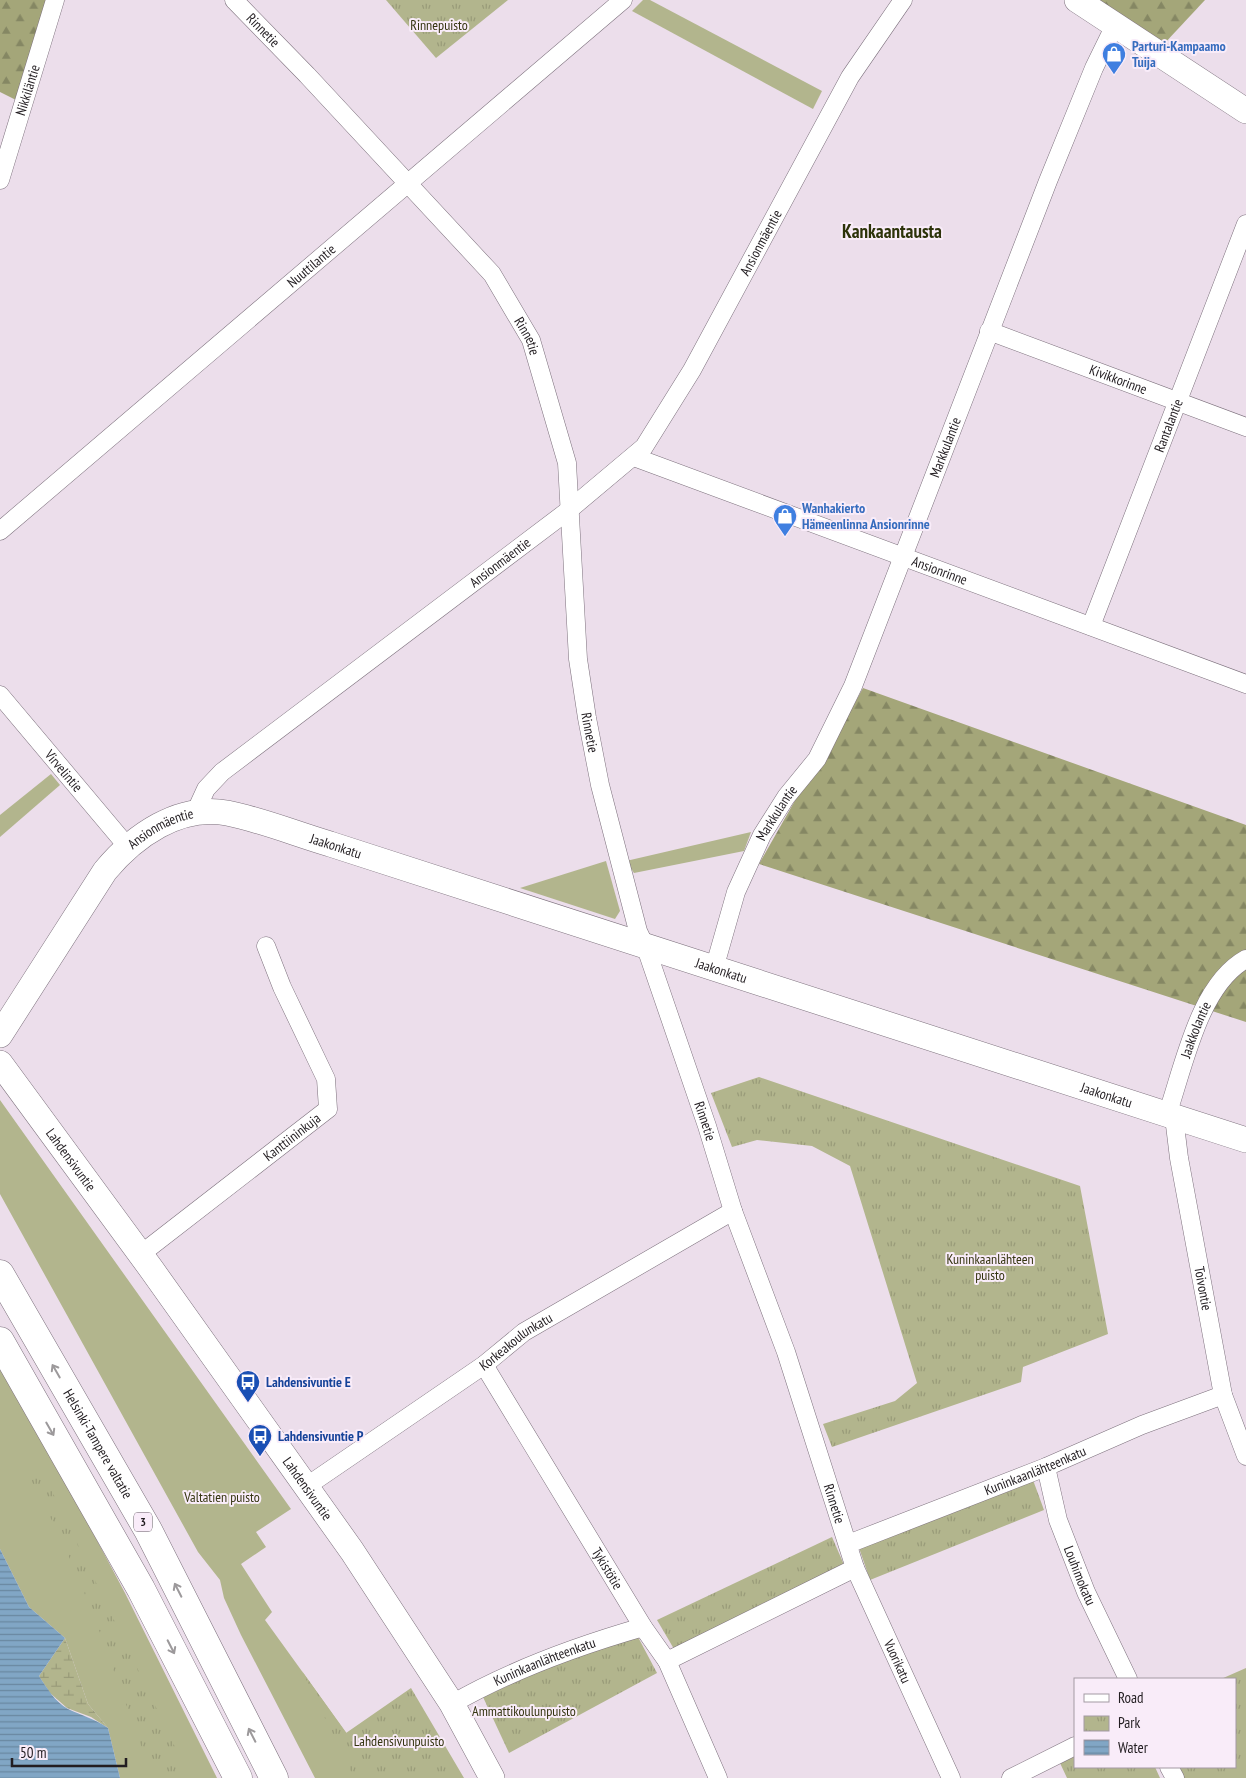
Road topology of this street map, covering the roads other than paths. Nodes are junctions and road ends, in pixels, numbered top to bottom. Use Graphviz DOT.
graph roads {
  1 [pos="55,0"];
  2 [pos="234,0"];
  3 [pos="623,0"];
  4 [pos="903,0"];
  5 [pos="1077,0"];
  6 [pos="1115,25"];
  7 [pos="1246,110"];
  8 [pos="0,180"];
  9 [pos="407,182"];
  10 [pos="1246,224"];
  11 [pos="989,331"];
  12 [pos="1179,402"];
  13 [pos="1246,427"];
  14 [pos="634,457"];
  15 [pos="568,510"];
  16 [pos="0,531"];
  17 [pos="904,556"];
  18 [pos="1091,626"];
  19 [pos="1246,684"];
  20 [pos="0,696"];
  21 [pos="195,813"];
  22 [pos="127,846"];
  23 [pos="266,946"];
  24 [pos="646,948"];
  25 [pos="1246,959"];
  26 [pos="714,969"];
  27 [pos="0,1035"];
  28 [pos="0,1063"];
  29 [pos="1171,1116"];
  30 [pos="1246,1140"];
  31 [pos="733,1211"];
  32 [pos="141,1254"];
  33 [pos="0,1274"];
  34 [pos="0,1341"];
  35 [pos="484,1365"];
  36 [pos="1222,1395"];
  37 [pos="1246,1456"];
  38 [pos="1046,1467"];
  39 [pos="307,1486"];
  40 [pos="848,1544"];
  41 [pos="855,1568"];
  42 [pos="642,1628"];
  43 [pos="667,1661"];
  44 [pos="1128,1678"];
  45 [pos="452,1704"];
  46 [pos="1074,1747"];
  47 [pos="238,1778"];
  48 [pos="274,1778"];
  49 [pos="492,1778"];
  50 [pos="718,1778"];
  51 [pos="951,1778"];
  52 [pos="1012,1778"];
  1 -- 8 [label="street, Nikkiläntie"];
  2 -- 9 [label="street, Rinnetie"];
  3 -- 9 [label="street, Nuuttilantie"];
  4 -- 14 [label="street, Ansionmäentie"];
  5 -- 6 [label="street"];
  6 -- 7 [label="street"];
  6 -- 11 [label="street, Markkulantie"];
  9 -- 15 [label="street, Rinnetie"];
  9 -- 16 [label="street, Nuuttilantie"];
  10 -- 12 [label="street, Rantalantie"];
  11 -- 12 [label="street, Kivikkorinne"];
  11 -- 17 [label="street, Markkulantie"];
  12 -- 13 [label="street, Kivikkorinne"];
  12 -- 18 [label="street, Rantalantie"];
  14 -- 15 [label="street, Ansionmäentie"];
  14 -- 17 [label="street, Ansionrinne"];
  15 -- 21 [label="street, Ansionmäentie"];
  15 -- 24 [label="street, Rinnetie"];
  17 -- 18 [label="street, Ansionrinne"];
  17 -- 26 [label="street, Markkulantie"];
  18 -- 19 [label="street, Ansionrinne"];
  20 -- 22 [label="street, Virvelintie"];
  21 -- 22 [label="street, Ansionmäentie"];
  21 -- 24 [label="street, Jaakonkatu"];
  22 -- 27 [label="street, Ansionmäentie"];
  23 -- 32 [label="street, Kanttiininkuja"];
  24 -- 26 [label="street, Jaakonkatu"];
  24 -- 31 [label="street, Rinnetie"];
  25 -- 29 [label="street, Jaakkolantie"];
  26 -- 29 [label="street, Jaakonkatu"];
  28 -- 32 [label="street, Lahdensivuntie"];
  29 -- 30 [label="street, Jaakonkatu"];
  29 -- 36 [label="street, Toivontie"];
  31 -- 35 [label="street, Korkeakoulunkatu"];
  31 -- 40 [label="street, Rinnetie"];
  32 -- 39 [label="street, Lahdensivuntie"];
  48 -- 33 [label="highway, Helsinki-Tampere valtatie / 3, one-way"];
  34 -- 47 [label="highway, one-way"];
  35 -- 39 [label="street, Korkeakoulunkatu"];
  35 -- 42 [label="street, Tykistötie"];
  36 -- 37 [label="street, Toivontie"];
  36 -- 38 [label="street, Kuninkaanlähteenkatu"];
  38 -- 40 [label="street, Kuninkaanlähteenkatu"];
  38 -- 44 [label="street, Louhimokatu"];
  39 -- 45 [label="street, Lahdensivuntie"];
  40 -- 41 [label="street, Vuorikatu"];
  41 -- 43 [label="street"];
  41 -- 51 [label="street, Vuorikatu"];
  42 -- 43 [label="street, Tykistötie"];
  42 -- 45 [label="street, Kuninkaanlähteenkatu"];
  43 -- 50 [label="street, Tykistötie"];
  45 -- 49 [label="street, Lahdensivuntie"];
  46 -- 52 [label="street"];
}
